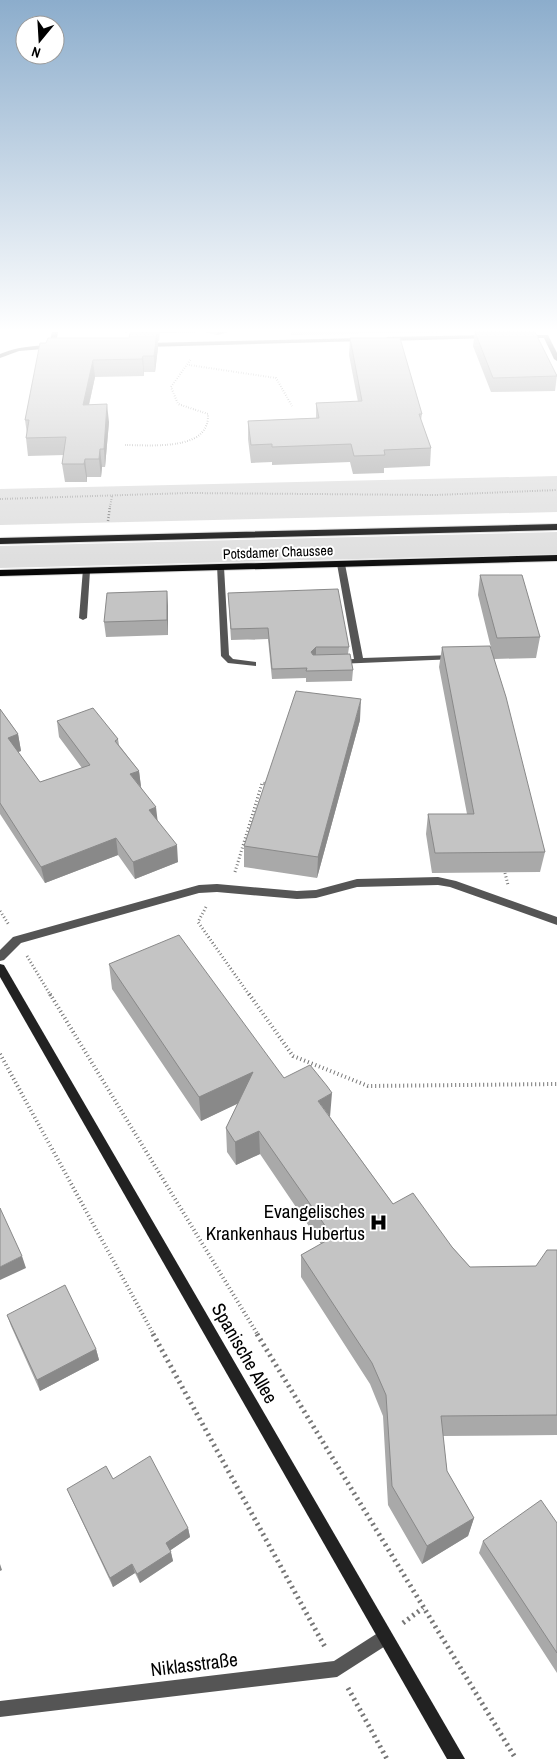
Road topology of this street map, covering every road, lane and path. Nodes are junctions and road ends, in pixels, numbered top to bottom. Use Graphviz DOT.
graph roads {
  1 [pos="208,414"];
  2 [pos="124,445"];
  3 [pos="557,490"];
  4 [pos="112,496"];
  5 [pos="0,499"];
  6 [pos="108,524"];
  7 [pos="557,527"];
  8 [pos="0,541"];
  9 [pos="557,558"];
  10 [pos="341,564"];
  11 [pos="220,567"];
  12 [pos="86,571"];
  13 [pos="0,573"];
  14 [pos="83,618"];
  15 [pos="460,657"];
  16 [pos="359,661"];
  17 [pos="333,662"];
  18 [pos="253,664"];
  19 [pos="272,784"];
  20 [pos="217,888"];
  21 [pos="230,889"];
  22 [pos="0,911"];
  23 [pos="557,922"];
  24 [pos="17,940"];
  25 [pos="0,957"];
  26 [pos="0,968"];
  27 [pos="0,1054"];
  28 [pos="557,1084"];
  29 [pos="384,1636"];
  30 [pos="325,1646"];
  31 [pos="353,1697"];
  32 [pos="0,1709"];
  33 [pos="387,1759"];
  34 [pos="456,1759"];
  35 [pos="516,1759"];
  1 -- 2 [label="path"];
  3 -- 4 [label="path"];
  4 -- 5 [label="path"];
  4 -- 6 [label="path"];
  7 -- 8 [label="main road, Potsdamer Chaussee"];
  9 -- 10 [label="main road, Potsdamer Chaussee"];
  10 -- 11 [label="main road, Potsdamer Chaussee"];
  10 -- 16 [label="street"];
  11 -- 12 [label="main road, Potsdamer Chaussee"];
  11 -- 18 [label="street"];
  12 -- 13 [label="main road, Potsdamer Chaussee"];
  12 -- 14 [label="street"];
  15 -- 16 [label="street"];
  16 -- 17 [label="street"];
  19 -- 21 [label="path"];
  20 -- 21 [label="street"];
  20 -- 24 [label="street"];
  20 -- 28 [label="path"];
  21 -- 23 [label="street"];
  22 -- 24 [label="path"];
  24 -- 25 [label="street"];
  24 -- 35 [label="path"];
  26 -- 29 [label="main road, Spanische Allee"];
  27 -- 30 [label="path"];
  29 -- 32 [label="street, Niklasstraße"];
  29 -- 34 [label="main road, Spanische Allee"];
  31 -- 33 [label="path"];
}
